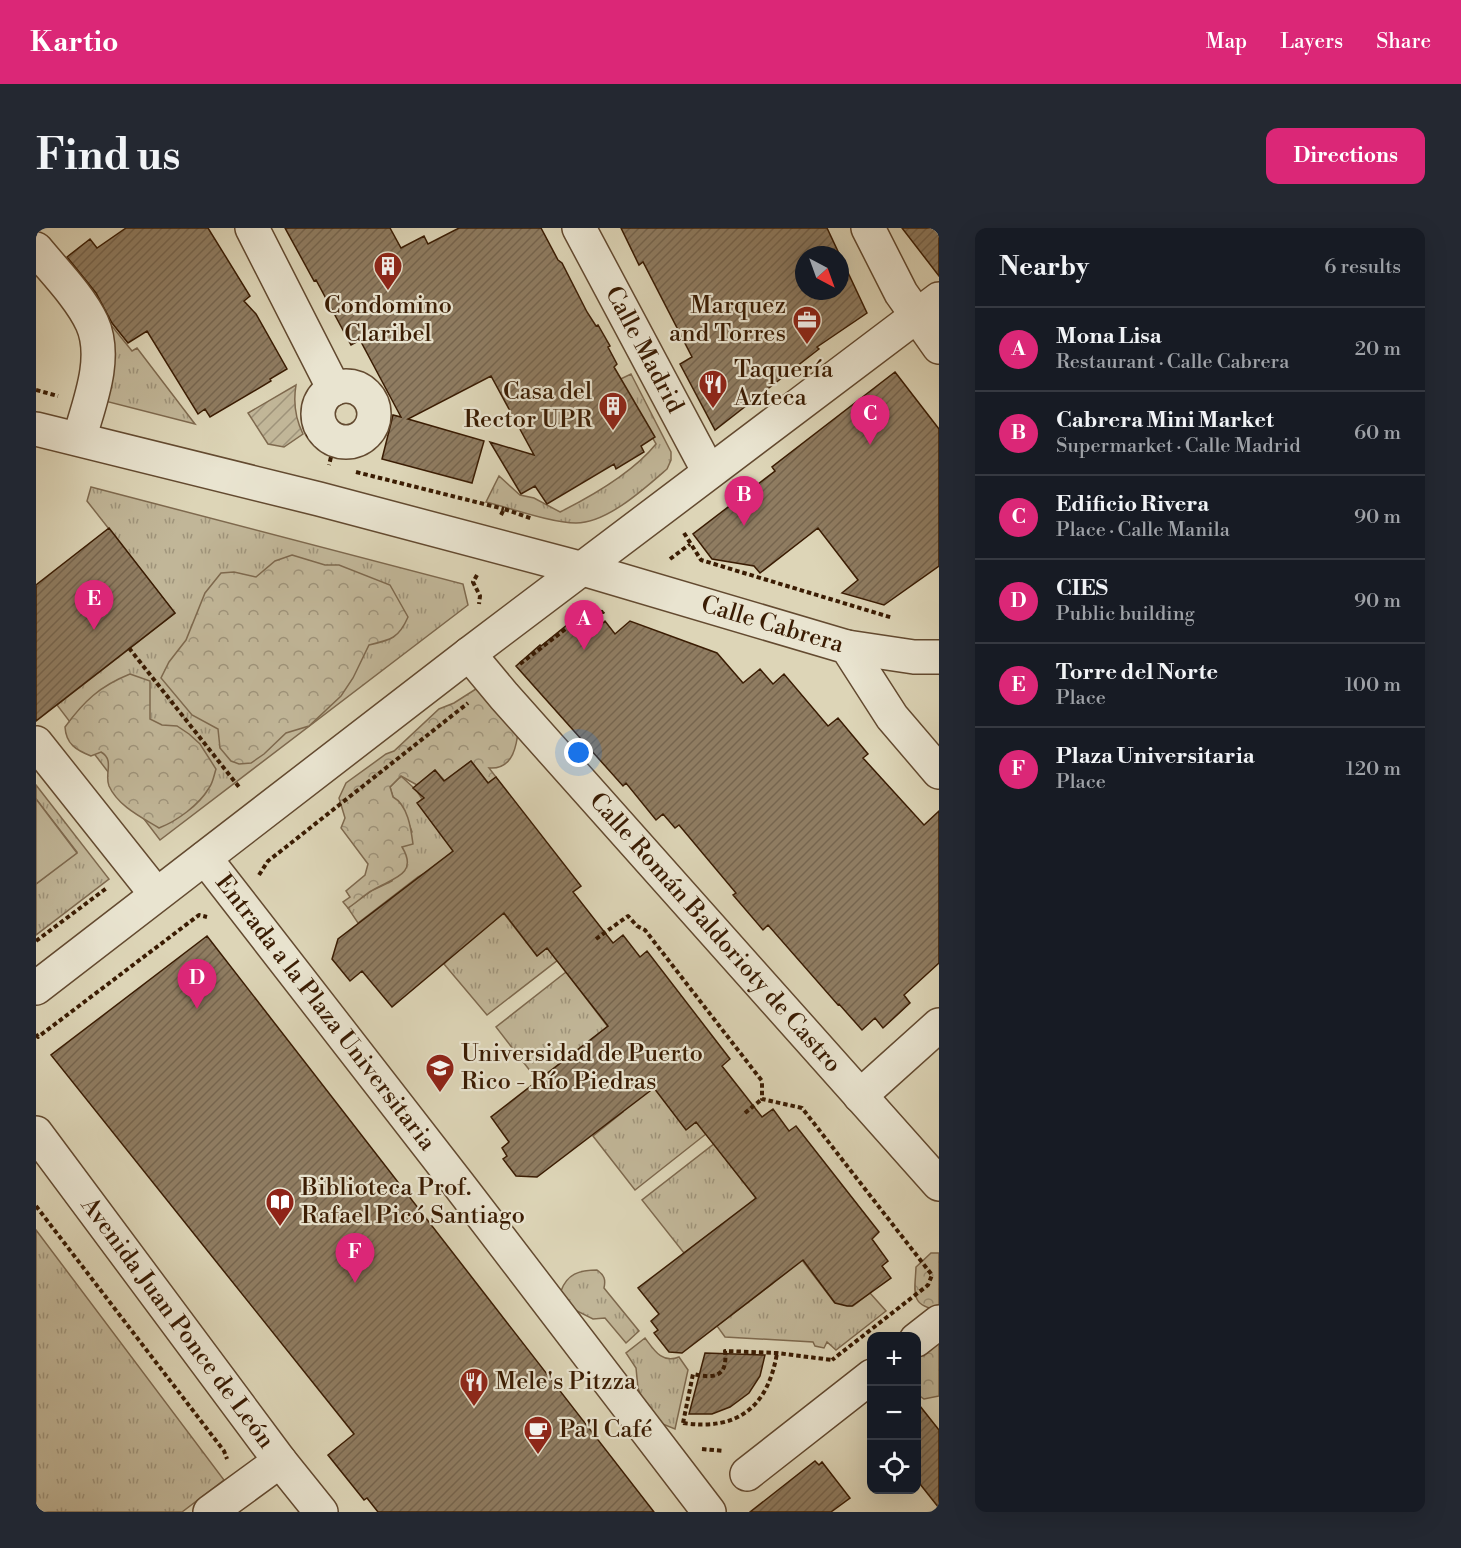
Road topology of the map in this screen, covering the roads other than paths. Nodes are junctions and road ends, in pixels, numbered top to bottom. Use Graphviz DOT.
graph roads {
  1 [pos="252,228"];
  2 [pos="579,228"];
  3 [pos="868,228"];
  4 [pos="36,249"];
  5 [pos="927,308"];
  6 [pos="939,348"];
  7 [pos="334,389"];
  8 [pos="36,429"];
  9 [pos="80,439"];
  10 [pos="709,472"];
  11 [pos="583,570"];
  12 [pos="847,647"];
  13 [pos="469,654"];
  14 [pos="939,657"];
  15 [pos="36,743"];
  16 [pos="939,772"];
  17 [pos="205,858"];
  18 [pos="156,894"];
  19 [pos="36,988"];
  20 [pos="939,1025"];
  21 [pos="860,1096"];
  22 [pos="36,1133"];
  23 [pos="939,1184"];
  24 [pos="939,1322"];
  25 [pos="921,1336"];
  26 [pos="867,1380"];
  27 [pos="280,1461"];
  28 [pos="747,1474"];
  29 [pos="210,1512"];
  30 [pos="321,1512"];
  31 [pos="709,1512"];
  1 -- 7 [label="street"];
  2 -- 10 [label="street, Calle Madrid"];
  3 -- 5 [label="street"];
  4 -- 9 [label="street"];
  5 -- 6 [label="street"];
  5 -- 10 [label="street"];
  7 -- 7 [label="street"];
  8 -- 9 [label="street, Calle Cabrera"];
  9 -- 11 [label="street, Calle Cabrera"];
  10 -- 11 [label="street"];
  11 -- 12 [label="street, Calle Cabrera"];
  11 -- 13 [label="street"];
  12 -- 14 [label="street"];
  12 -- 16 [label="street, Calle Cabrera"];
  13 -- 17 [label="street"];
  13 -- 21 [label="street, Calle Román Baldorioty de Castro"];
  15 -- 18 [label="street"];
  17 -- 18 [label="street"];
  17 -- 31 [label="street, Entrada a la Plaza Universitaria"];
  18 -- 19 [label="street"];
  20 -- 21 [label="street"];
  21 -- 23 [label="street, Calle Román Baldorioty de Castro"];
  22 -- 27 [label="street, Avenida Juan Ponce de León"];
  24 -- 25 [label="street"];
  26 -- 28 [label="street"];
  27 -- 29 [label="street"];
  27 -- 30 [label="street, Avenida Juan Ponce de León"];
}
